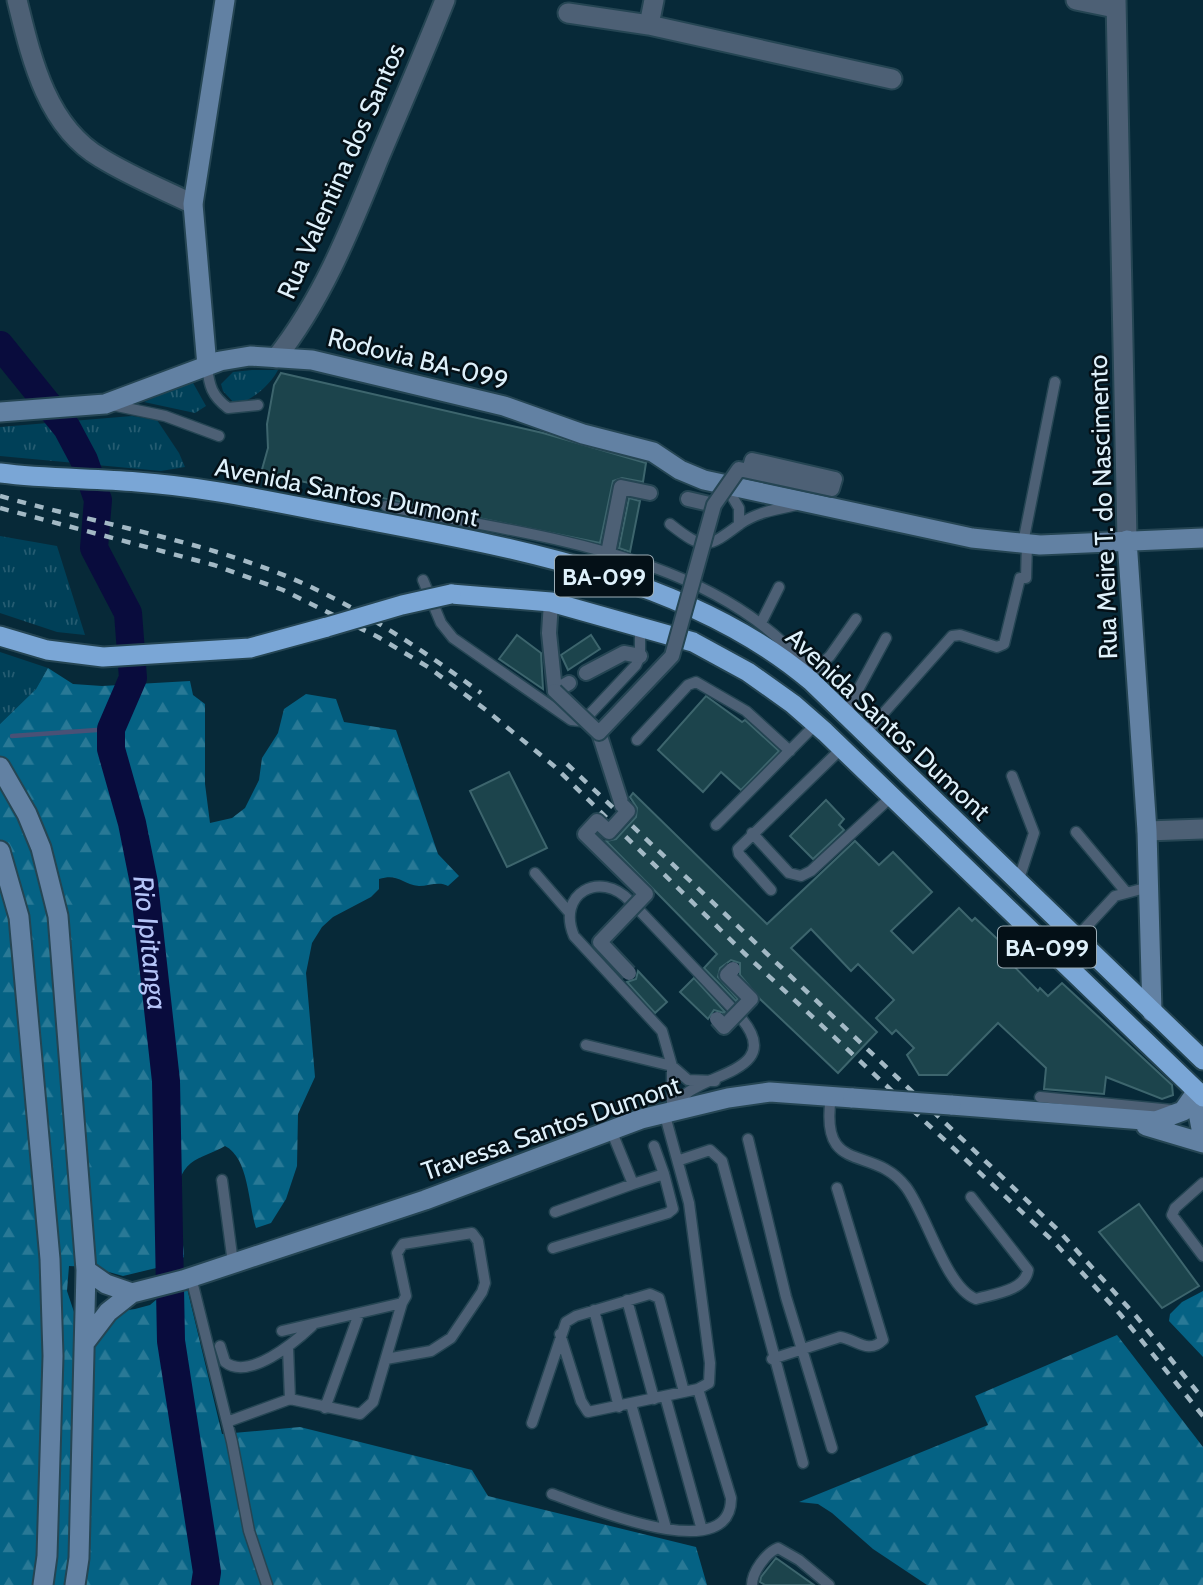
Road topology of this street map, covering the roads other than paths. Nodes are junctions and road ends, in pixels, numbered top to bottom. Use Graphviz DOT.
graph roads {
  1 [pos="17,0"];
  2 [pos="225,0"];
  3 [pos="445,0"];
  4 [pos="654,0"];
  5 [pos="1076,0"];
  6 [pos="1116,4"];
  7 [pos="568,13"];
  8 [pos="649,25"];
  9 [pos="892,79"];
  10 [pos="192,204"];
  11 [pos="276,358"];
  12 [pos="207,366"];
  13 [pos="1055,382"];
  14 [pos="104,404"];
  15 [pos="258,405"];
  16 [pos="8,411"];
  17 [pos="219,436"];
  18 [pos="0,473"];
  19 [pos="717,482"];
  20 [pos="822,483"];
  21 [pos="650,493"];
  22 [pos="688,499"];
  23 [pos="815,502"];
  24 [pos="714,505"];
  25 [pos="386,506"];
  26 [pos="670,524"];
  27 [pos="739,525"];
  28 [pos="1203,537"];
  29 [pos="1127,540"];
  30 [pos="1025,543"];
  31 [pos="608,553"];
  32 [pos="423,580"];
  33 [pos="779,587"];
  34 [pos="551,602"];
  35 [pos="856,619"];
  36 [pos="761,623"];
  37 [pos="640,625"];
  38 [pos="0,636"];
  39 [pos="886,638"];
  40 [pos="640,656"];
  41 [pos="586,673"];
  42 [pos="811,673"];
  43 [pos="569,683"];
  44 [pos="555,691"];
  45 [pos="827,698"];
  46 [pos="845,714"];
  47 [pos="816,724"];
  48 [pos="599,733"];
  49 [pos="865,734"];
  50 [pos="638,740"];
  51 [pos="842,748"];
  52 [pos="790,751"];
  53 [pos="0,767"];
  54 [pos="1012,776"];
  55 [pos="891,797"];
  56 [pos="716,825"];
  57 [pos="1203,829"];
  58 [pos="1147,831"];
  59 [pos="1076,832"];
  60 [pos="751,833"];
  61 [pos="0,851"];
  62 [pos="534,873"];
  63 [pos="1018,882"];
  64 [pos="1149,887"];
  65 [pos="771,890"];
  66 [pos="1126,892"];
  67 [pos="630,901"];
  68 [pos="639,910"];
  69 [pos="568,911"];
  70 [pos="1076,938"];
  71 [pos="733,970"];
  72 [pos="629,973"];
  73 [pos="731,1007"];
  74 [pos="1152,1012"];
  75 [pos="741,1018"];
  76 [pos="717,1019"];
  77 [pos="586,1045"];
  78 [pos="1203,1060"];
  79 [pos="672,1066"];
  80 [pos="715,1081"];
  81 [pos="831,1096"];
  82 [pos="1040,1097"];
  83 [pos="1194,1099"];
  84 [pos="671,1110"];
  85 [pos="1124,1120"];
  86 [pos="611,1130"];
  87 [pos="748,1139"];
  88 [pos="1203,1141"];
  89 [pos="654,1146"];
  90 [pos="680,1160"];
  91 [pos="664,1174"];
  92 [pos="222,1180"];
  93 [pos="1203,1183"];
  94 [pos="634,1184"];
  95 [pos="837,1188"];
  96 [pos="971,1197"];
  97 [pos="555,1212"];
  98 [pos="553,1248"];
  99 [pos="1203,1256"];
  100 [pos="233,1263"];
  101 [pos="86,1270"];
  102 [pos="187,1279"];
  103 [pos="137,1291"];
  104 [pos="627,1300"];
  105 [pos="402,1303"];
  106 [pos="594,1310"];
  107 [pos="359,1314"];
  108 [pos="314,1325"];
  109 [pos="282,1331"];
  110 [pos="560,1334"];
  111 [pos="86,1340"];
  112 [pos="220,1346"];
  113 [pos="288,1348"];
  114 [pos="800,1350"];
  115 [pos="386,1359"];
  116 [pos="772,1359"];
  117 [pos="698,1389"];
  118 [pos="684,1392"];
  119 [pos="665,1396"];
  120 [pos="290,1399"];
  121 [pos="653,1399"];
  122 [pos="631,1404"];
  123 [pos="619,1407"];
  124 [pos="325,1408"];
  125 [pos="227,1422"];
  126 [pos="532,1423"];
  127 [pos="832,1448"];
  128 [pos="803,1463"];
  129 [pos="552,1494"];
  130 [pos="666,1528"];
  131 [pos="702,1530"];
  132 [pos="43,1585"];
  133 [pos="75,1585"];
  134 [pos="267,1585"];
  135 [pos="752,1585"];
  136 [pos="829,1585"];
  1 -- 10 [label="street"];
  2 -- 10 [label="main road"];
  3 -- 11 [label="street, Rua Valentina dos Santos"];
  4 -- 8 [label="street"];
  5 -- 6 [label="street"];
  6 -- 29 [label="street, Rua Meire T. do Nascimento"];
  7 -- 8 [label="street"];
  8 -- 9 [label="street"];
  10 -- 12 [label="main road"];
  11 -- 12 [label="main road, Rodovia BA-099"];
  11 -- 19 [label="main road, Rodovia BA-099"];
  12 -- 14 [label="main road, Rodovia BA-099"];
  12 -- 15 [label="lane"];
  13 -- 30 [label="lane"];
  14 -- 16 [label="main road, Rodovia BA-099"];
  14 -- 17 [label="lane"];
  18 -- 45 [label="highway, Avenida Santos Dumont / BA-099"];
  19 -- 23 [label="main road, Rodovia BA-099"];
  19 -- 27 [label="lane"];
  20 -- 24 [label="street, bridge"];
  21 -- 31 [label="street"];
  22 -- 24 [label="street"];
  23 -- 27 [label="lane"];
  23 -- 30 [label="main road, Rodovia BA-099"];
  24 -- 48 [label="street, bridge"];
  25 -- 31 [label="lane"];
  26 -- 27 [label="lane"];
  28 -- 29 [label="main road, Rodovia BA-099"];
  29 -- 30 [label="main road, Rodovia BA-099"];
  29 -- 58 [label="main road, Rua Meire T. do Nascimento"];
  30 -- 49 [label="lane"];
  31 -- 36 [label="lane"];
  32 -- 40 [label="lane"];
  33 -- 36 [label="lane"];
  34 -- 37 [label="highway, Avenida Santos Dumont / BA-099"];
  34 -- 38 [label="highway, Avenida Santos Dumont / BA-099, bridge"];
  34 -- 44 [label="street"];
  35 -- 42 [label="lane"];
  36 -- 42 [label="lane"];
  37 -- 40 [label="lane"];
  37 -- 47 [label="highway, Avenida Santos Dumont / BA-099"];
  39 -- 46 [label="lane"];
  40 -- 41 [label="street"];
  42 -- 45 [label="lane"];
  43 -- 44 [label="street"];
  44 -- 48 [label="street, bridge"];
  45 -- 46 [label="highway, Avenida Santos Dumont / BA-099"];
  46 -- 49 [label="highway, Avenida Santos Dumont / BA-099"];
  47 -- 51 [label="highway, Avenida Santos Dumont / BA-099"];
  47 -- 52 [label="lane"];
  48 -- 72 [label="street, bridge"];
  49 -- 63 [label="highway, Avenida Santos Dumont / BA-099"];
  50 -- 52 [label="lane"];
  51 -- 55 [label="highway, Avenida Santos Dumont / BA-099"];
  51 -- 60 [label="lane"];
  52 -- 56 [label="lane"];
  53 -- 101 [label="main road"];
  54 -- 63 [label="lane"];
  55 -- 60 [label="lane"];
  55 -- 83 [label="highway, Avenida Santos Dumont / BA-099"];
  57 -- 58 [label="street"];
  58 -- 64 [label="main road, Rua Meire T. do Nascimento"];
  59 -- 66 [label="lane"];
  60 -- 65 [label="lane"];
  61 -- 132 [label="main road"];
  62 -- 69 [label="lane"];
  63 -- 70 [label="highway, Avenida Santos Dumont / BA-099"];
  64 -- 66 [label="lane"];
  64 -- 74 [label="main road, Rua Meire T. do Nascimento"];
  66 -- 70 [label="lane"];
  67 -- 69 [label="lane"];
  68 -- 73 [label="lane"];
  69 -- 79 [label="lane"];
  70 -- 74 [label="highway, Avenida Santos Dumont / BA-099"];
  71 -- 76 [label="street, bridge"];
  74 -- 78 [label="highway, Avenida Santos Dumont / BA-099"];
  75 -- 80 [label="lane"];
  77 -- 79 [label="lane"];
  79 -- 80 [label="lane"];
  79 -- 84 [label="lane"];
  80 -- 84 [label="lane"];
  81 -- 84 [label="main road, Travessa Santos Dumont"];
  81 -- 85 [label="main road, Travessa Santos Dumont, bridge"];
  81 -- 96 [label="lane"];
  82 -- 83 [label="lane"];
  83 -- 85 [label="main road, Travessa Santos Dumont"];
  83 -- 88 [label="main road"];
  84 -- 86 [label="main road, Travessa Santos Dumont"];
  84 -- 90 [label="lane"];
  85 -- 88 [label="main road, Travessa Santos Dumont"];
  86 -- 94 [label="lane"];
  86 -- 100 [label="main road, Travessa Santos Dumont"];
  87 -- 114 [label="lane"];
  89 -- 91 [label="lane"];
  90 -- 116 [label="lane"];
  90 -- 117 [label="lane"];
  91 -- 94 [label="lane"];
  91 -- 98 [label="lane"];
  92 -- 100 [label="lane"];
  93 -- 99 [label="lane"];
  94 -- 97 [label="lane"];
  95 -- 114 [label="lane"];
  100 -- 102 [label="main road, Travessa Santos Dumont"];
  101 -- 103 [label="main road"];
  101 -- 111 [label="main road"];
  102 -- 103 [label="main road, Travessa Santos Dumont"];
  102 -- 125 [label="lane"];
  103 -- 111 [label="main road, Travessa Santos Dumont"];
  104 -- 106 [label="lane"];
  104 -- 118 [label="lane"];
  104 -- 121 [label="lane"];
  105 -- 107 [label="lane"];
  105 -- 115 [label="lane"];
  105 -- 115 [label="lane"];
  106 -- 110 [label="lane"];
  106 -- 123 [label="lane"];
  107 -- 108 [label="lane"];
  107 -- 124 [label="lane"];
  108 -- 109 [label="lane"];
  108 -- 113 [label="lane"];
  110 -- 123 [label="lane"];
  110 -- 126 [label="lane"];
  111 -- 133 [label="main road"];
  112 -- 113 [label="lane"];
  113 -- 120 [label="lane"];
  114 -- 116 [label="lane"];
  114 -- 127 [label="lane"];
  115 -- 124 [label="lane"];
  116 -- 128 [label="lane"];
  117 -- 118 [label="lane"];
  117 -- 131 [label="lane"];
  118 -- 119 [label="lane"];
  119 -- 121 [label="lane"];
  119 -- 131 [label="lane"];
  120 -- 124 [label="lane"];
  120 -- 125 [label="lane"];
  121 -- 122 [label="lane"];
  122 -- 123 [label="lane"];
  122 -- 130 [label="lane"];
  125 -- 134 [label="lane"];
  129 -- 130 [label="lane"];
  130 -- 131 [label="lane"];
  135 -- 136 [label="lane"];
}
